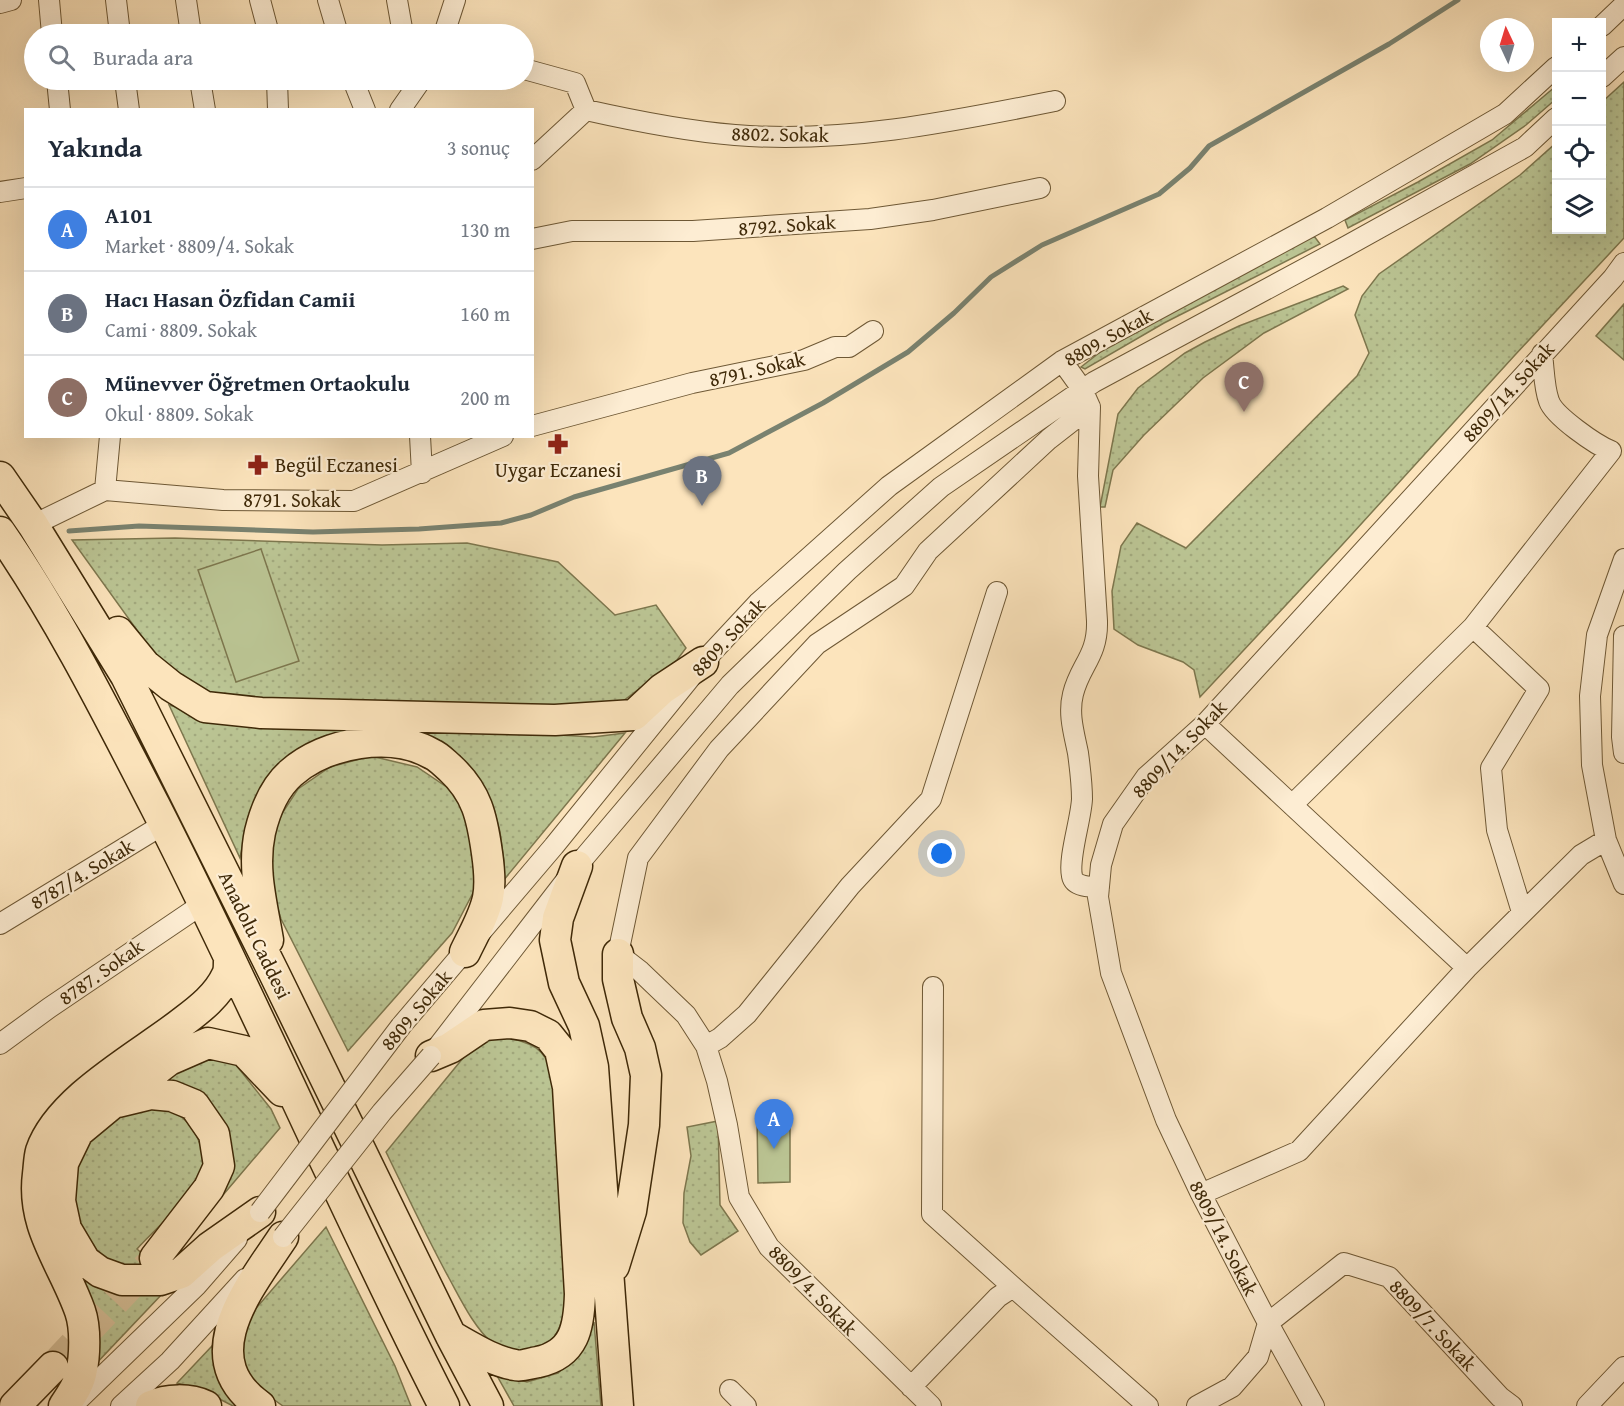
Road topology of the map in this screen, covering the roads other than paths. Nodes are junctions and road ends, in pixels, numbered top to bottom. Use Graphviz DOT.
graph roads {
  1 [pos="11,0"];
  2 [pos="49,0"];
  3 [pos="116,0"];
  4 [pos="186,0"];
  5 [pos="260,0"];
  6 [pos="328,0"];
  7 [pos="397,0"];
  8 [pos="455,0"];
  9 [pos="0,3"];
  10 [pos="1624,5"];
  11 [pos="1606,22"];
  12 [pos="51,24"];
  13 [pos="119,24"];
  14 [pos="190,24"];
  15 [pos="266,24"];
  16 [pos="335,24"];
  17 [pos="401,24"];
  18 [pos="447,24"];
  19 [pos="1624,57"];
  20 [pos="534,72"];
  21 [pos="1552,72"];
  22 [pos="1606,73"];
  23 [pos="58,90"];
  24 [pos="126,90"];
  25 [pos="202,90"];
  26 [pos="277,90"];
  27 [pos="356,90"];
  28 [pos="410,90"];
  29 [pos="1055,101"];
  30 [pos="60,108"];
  31 [pos="129,108"];
  32 [pos="206,108"];
  33 [pos="278,108"];
  34 [pos="364,108"];
  35 [pos="401,108"];
  36 [pos="586,110"];
  37 [pos="1552,123"];
  38 [pos="534,158"];
  39 [pos="24,188"];
  40 [pos="1040,188"];
  41 [pos="0,192"];
  42 [pos="534,240"];
  43 [pos="1624,263"];
  44 [pos="873,332"];
  45 [pos="1542,354"];
  46 [pos="1062,361"];
  47 [pos="1086,398"];
  48 [pos="534,425"];
  49 [pos="110,438"];
  50 [pos="420,438"];
  51 [pos="498,438"];
  52 [pos="422,472"];
  53 [pos="0,477"];
  54 [pos="105,490"];
  55 [pos="33,525"];
  56 [pos="1,536"];
  57 [pos="1624,559"];
  58 [pos="997,592"];
  59 [pos="1473,627"];
  60 [pos="1624,636"];
  61 [pos="703,662"];
  62 [pos="1204,724"];
  63 [pos="1624,753"];
  64 [pos="1292,805"];
  65 [pos="164,824"];
  66 [pos="1606,840"];
  67 [pos="577,866"];
  68 [pos="1624,884"];
  69 [pos="1099,887"];
  70 [pos="204,903"];
  71 [pos="1522,912"];
  72 [pos="0,924"];
  73 [pos="465,952"];
  74 [pos="618,954"];
  75 [pos="229,957"];
  76 [pos="1467,968"];
  77 [pos="274,973"];
  78 [pos="933,987"];
  79 [pos="0,1044"];
  80 [pos="706,1046"];
  81 [pos="431,1056"];
  82 [pos="112,1103"];
  83 [pos="301,1110"];
  84 [pos="1201,1194"];
  85 [pos="260,1212"];
  86 [pos="283,1237"];
  87 [pos="155,1258"];
  88 [pos="609,1283"];
  89 [pos="1013,1287"];
  90 [pos="1268,1323"];
  91 [pos="451,1336"];
  92 [pos="53,1367"];
  93 [pos="1624,1367"];
  94 [pos="911,1388"];
  95 [pos="730,1390"];
  96 [pos="443,1405"];
  97 [pos="15,1406"];
  98 [pos="64,1406"];
  99 [pos="72,1406"];
  100 [pos="121,1406"];
  101 [pos="151,1406"];
  102 [pos="206,1406"];
  103 [pos="260,1406"];
  104 [pos="488,1406"];
  105 [pos="618,1406"];
  106 [pos="746,1406"];
  107 [pos="931,1406"];
  108 [pos="1148,1406"];
  109 [pos="1197,1406"];
  110 [pos="1314,1406"];
  111 [pos="1512,1406"];
  112 [pos="1587,1406"];
  1 -- 9 [label="street"];
  2 -- 12 [label="street"];
  3 -- 13 [label="street"];
  4 -- 14 [label="street"];
  5 -- 15 [label="street"];
  6 -- 16 [label="street"];
  7 -- 17 [label="street"];
  8 -- 18 [label="street"];
  10 -- 11 [label="street"];
  19 -- 22 [label="street"];
  20 -- 36 [label="street"];
  21 -- 46 [label="street, 8809. Sokak"];
  23 -- 30 [label="street"];
  24 -- 31 [label="street"];
  25 -- 32 [label="street"];
  26 -- 33 [label="street"];
  27 -- 34 [label="street"];
  28 -- 35 [label="street"];
  29 -- 36 [label="street, 8802. Sokak"];
  36 -- 38 [label="street"];
  37 -- 47 [label="street, 8809. Sokak"];
  39 -- 41 [label="street"];
  40 -- 42 [label="street, 8792. Sokak"];
  43 -- 45 [label="street, 8809/14. Sokak"];
  44 -- 48 [label="street, 8791. Sokak"];
  45 -- 59 [label="street"];
  45 -- 62 [label="street, 8809/14. Sokak"];
  46 -- 47 [label="street"];
  46 -- 61 [label="street, 8809. Sokak"];
  47 -- 67 [label="street, 8809. Sokak"];
  47 -- 69 [label="street"];
  47 -- 74 [label="street"];
  49 -- 54 [label="street"];
  50 -- 52 [label="street"];
  51 -- 52 [label="street, 8791. Sokak"];
  52 -- 54 [label="street, 8791. Sokak"];
  53 -- 55 [label="highway, Anadolu Caddesi"];
  54 -- 55 [label="street"];
  55 -- 61 [label="highway"];
  55 -- 77 [label="highway, Anadolu Caddesi"];
  56 -- 65 [label="highway, Anadolu Caddesi"];
  57 -- 66 [label="street"];
  58 -- 80 [label="street"];
  59 -- 64 [label="street"];
  59 -- 71 [label="street"];
  60 -- 63 [label="street"];
  61 -- 73 [label="street, 8809. Sokak"];
  62 -- 64 [label="street"];
  62 -- 69 [label="street, 8809/14. Sokak"];
  64 -- 76 [label="street"];
  65 -- 70 [label="highway, Anadolu Caddesi"];
  65 -- 72 [label="street, 8787/4. Sokak"];
  66 -- 68 [label="street"];
  66 -- 71 [label="street"];
  67 -- 81 [label="street, 8809. Sokak"];
  67 -- 88 [label="highway"];
  69 -- 84 [label="street, 8809/14. Sokak"];
  70 -- 75 [label="highway, Anadolu Caddesi"];
  70 -- 79 [label="street, 8787. Sokak"];
  71 -- 76 [label="street"];
  73 -- 77 [label="highway"];
  73 -- 85 [label="street, 8809. Sokak, bridge"];
  74 -- 80 [label="street, 8809/4. Sokak"];
  74 -- 88 [label="highway"];
  75 -- 83 [label="highway, Anadolu Caddesi"];
  75 -- 98 [label="highway"];
  76 -- 84 [label="street"];
  77 -- 91 [label="highway, Anadolu Caddesi"];
  78 -- 89 [label="street"];
  80 -- 94 [label="street, 8809/4. Sokak"];
  81 -- 86 [label="street, 8809. Sokak, bridge"];
  81 -- 91 [label="highway"];
  82 -- 83 [label="highway"];
  82 -- 85 [label="highway"];
  82 -- 87 [label="highway"];
  83 -- 96 [label="highway, Anadolu Caddesi"];
  84 -- 90 [label="street, 8809/14. Sokak"];
  85 -- 99 [label="street, 8809. Sokak"];
  86 -- 100 [label="street, 8809. Sokak"];
  86 -- 103 [label="highway"];
  88 -- 105 [label="highway"];
  89 -- 94 [label="street"];
  89 -- 108 [label="street"];
  90 -- 109 [label="street"];
  90 -- 110 [label="street, 8809/14. Sokak"];
  90 -- 111 [label="street, 8809/7. Sokak"];
  91 -- 104 [label="highway, Anadolu Caddesi"];
  92 -- 97 [label="highway"];
  93 -- 112 [label="street"];
  94 -- 107 [label="street, 8809/4. Sokak"];
  95 -- 106 [label="street"];
  101 -- 102 [label="highway"];
}
